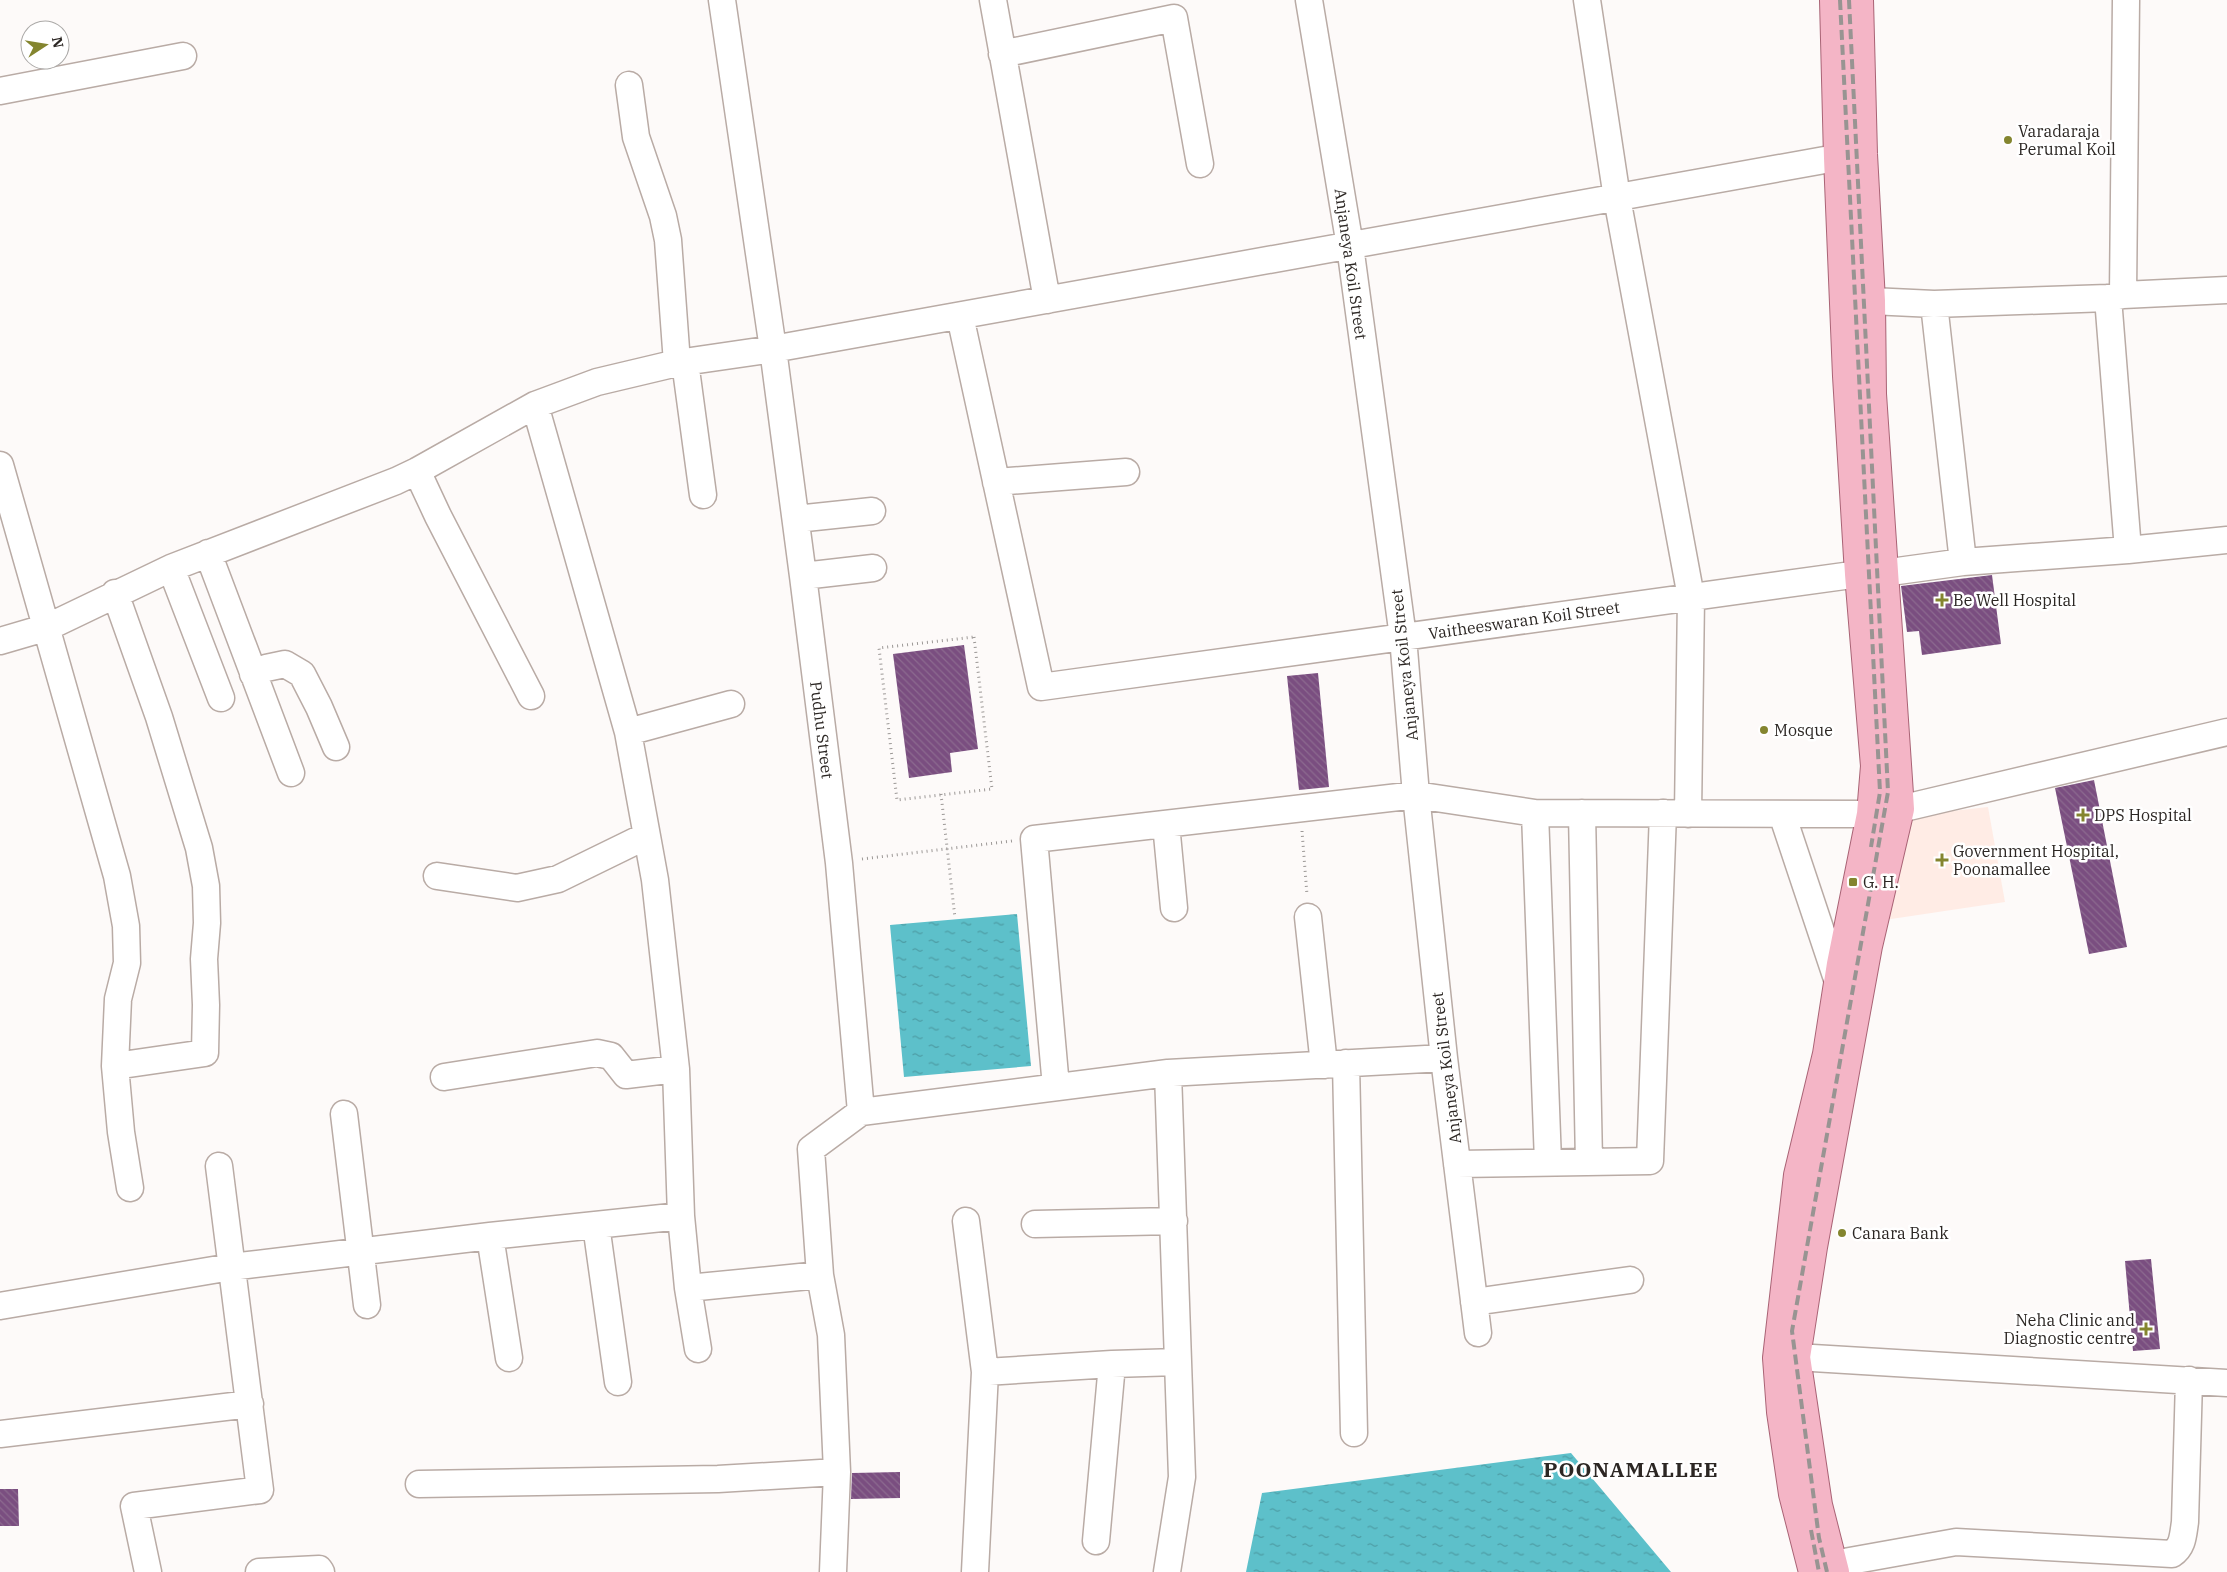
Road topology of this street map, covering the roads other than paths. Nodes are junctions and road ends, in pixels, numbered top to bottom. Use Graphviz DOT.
graph roads {
  1 [pos="722,0"];
  2 [pos="993,0"];
  3 [pos="1309,0"];
  4 [pos="1587,0"];
  5 [pos="1834,0"];
  6 [pos="1859,0"];
  7 [pos="2126,0"];
  8 [pos="1002,54"];
  9 [pos="183,56"];
  10 [pos="628,85"];
  11 [pos="0,91"];
  12 [pos="1850,156"];
  13 [pos="1200,164"];
  14 [pos="1617,198"];
  15 [pos="1350,246"];
  16 [pos="2227,290"];
  17 [pos="2115,296"];
  18 [pos="1047,300"];
  19 [pos="1871,301"];
  20 [pos="1934,304"];
  21 [pos="960,316"];
  22 [pos="773,349"];
  23 [pos="681,363"];
  24 [pos="536,405"];
  25 [pos="0,465"];
  26 [pos="417,471"];
  27 [pos="1126,472"];
  28 [pos="996,482"];
  29 [pos="703,495"];
  30 [pos="872,511"];
  31 [pos="796,519"];
  32 [pos="2227,540"];
  33 [pos="2128,550"];
  34 [pos="208,553"];
  35 [pos="1963,562"];
  36 [pos="171,568"];
  37 [pos="873,568"];
  38 [pos="1871,574"];
  39 [pos="803,576"];
  40 [pos="115,593"];
  41 [pos="1691,597"];
  42 [pos="48,627"];
  43 [pos="1402,637"];
  44 [pos="0,641"];
  45 [pos="253,674"];
  46 [pos="530,696"];
  47 [pos="222,698"];
  48 [pos="731,704"];
  49 [pos="628,732"];
  50 [pos="2227,732"];
  51 [pos="336,748"];
  52 [pos="291,773"];
  53 [pos="1416,795"];
  54 [pos="1900,810"];
  55 [pos="1535,813"];
  56 [pos="1582,814"];
  57 [pos="1675,814"];
  58 [pos="1782,814"];
  59 [pos="1870,814"];
  60 [pos="1166,824"];
  61 [pos="646,836"];
  62 [pos="437,876"];
  63 [pos="1174,908"];
  64 [pos="1308,917"];
  65 [pos="1838,982"];
  66 [pos="1444,1058"];
  67 [pos="1335,1064"];
  68 [pos="115,1066"];
  69 [pos="676,1069"];
  70 [pos="1168,1073"];
  71 [pos="444,1077"];
  72 [pos="1056,1087"];
  73 [pos="861,1112"];
  74 [pos="344,1114"];
  75 [pos="1548,1162"];
  76 [pos="1589,1162"];
  77 [pos="1457,1164"];
  78 [pos="219,1166"];
  79 [pos="130,1188"];
  80 [pos="681,1216"];
  81 [pos="1174,1220"];
  82 [pos="966,1221"];
  83 [pos="1035,1224"];
  84 [pos="596,1225"];
  85 [pos="490,1236"];
  86 [pos="361,1251"];
  87 [pos="231,1267"];
  88 [pos="820,1275"];
  89 [pos="1630,1280"];
  90 [pos="688,1288"];
  91 [pos="1474,1302"];
  92 [pos="0,1306"];
  93 [pos="367,1306"];
  94 [pos="1478,1333"];
  95 [pos="698,1349"];
  96 [pos="509,1358"];
  97 [pos="1786,1358"];
  98 [pos="1178,1362"];
  99 [pos="1112,1364"];
  100 [pos="985,1372"];
  101 [pos="2189,1380"];
  102 [pos="618,1382"];
  103 [pos="2227,1383"];
  104 [pos="250,1404"];
  105 [pos="1354,1433"];
  106 [pos="0,1434"];
  107 [pos="837,1472"];
  108 [pos="419,1484"];
  109 [pos="1096,1541"];
  110 [pos="1827,1569"];
  111 [pos="148,1572"];
  112 [pos="259,1572"];
  113 [pos="321,1572"];
  114 [pos="833,1572"];
  115 [pos="975,1572"];
  116 [pos="1167,1572"];
  1 -- 22 [label="street, Pudhu Street"];
  2 -- 8 [label="street"];
  3 -- 15 [label="street, Anjaneya Koil Street"];
  4 -- 14 [label="street"];
  5 -- 12 [label="main road"];
  6 -- 12 [label="main road"];
  7 -- 17 [label="street"];
  8 -- 13 [label="street"];
  8 -- 18 [label="street"];
  9 -- 11 [label="street"];
  10 -- 23 [label="street"];
  12 -- 14 [label="street"];
  12 -- 19 [label="main road"];
  12 -- 38 [label="main road"];
  14 -- 15 [label="street"];
  14 -- 41 [label="street"];
  15 -- 18 [label="street"];
  15 -- 43 [label="street, Anjaneya Koil Street"];
  16 -- 17 [label="street"];
  17 -- 20 [label="street"];
  17 -- 33 [label="street"];
  18 -- 21 [label="street"];
  19 -- 20 [label="street"];
  19 -- 38 [label="main road"];
  20 -- 35 [label="street"];
  21 -- 22 [label="street"];
  21 -- 28 [label="street"];
  22 -- 23 [label="street"];
  22 -- 31 [label="street, Pudhu Street"];
  23 -- 24 [label="street"];
  23 -- 29 [label="street"];
  24 -- 26 [label="street"];
  24 -- 49 [label="street"];
  25 -- 42 [label="street"];
  26 -- 34 [label="street"];
  26 -- 46 [label="street"];
  27 -- 28 [label="street"];
  28 -- 43 [label="street, Vaitheeswaran Koil Street"];
  30 -- 31 [label="street"];
  31 -- 39 [label="street, Pudhu Street"];
  32 -- 33 [label="street, Vaitheeswaran Koil Street"];
  33 -- 35 [label="street, Vaitheeswaran Koil Street"];
  34 -- 36 [label="street"];
  34 -- 45 [label="street"];
  35 -- 38 [label="street, Vaitheeswaran Koil Street"];
  36 -- 40 [label="street"];
  36 -- 47 [label="street"];
  37 -- 39 [label="street"];
  38 -- 41 [label="street, Vaitheeswaran Koil Street"];
  38 -- 54 [label="main road"];
  38 -- 59 [label="main road"];
  39 -- 73 [label="street, Pudhu Street"];
  40 -- 42 [label="street"];
  40 -- 68 [label="street"];
  41 -- 43 [label="street, Vaitheeswaran Koil Street"];
  41 -- 57 [label="street"];
  42 -- 44 [label="street"];
  42 -- 68 [label="street"];
  43 -- 53 [label="street, Anjaneya Koil Street"];
  45 -- 51 [label="street"];
  45 -- 52 [label="street"];
  48 -- 49 [label="street"];
  49 -- 61 [label="street"];
  50 -- 54 [label="street"];
  53 -- 55 [label="street"];
  53 -- 60 [label="street"];
  53 -- 66 [label="street, Anjaneya Koil Street"];
  54 -- 59 [label="street"];
  54 -- 97 [label="main road"];
  55 -- 56 [label="street"];
  55 -- 75 [label="street"];
  56 -- 57 [label="street"];
  56 -- 76 [label="street"];
  57 -- 58 [label="street"];
  57 -- 76 [label="street"];
  58 -- 59 [label="street"];
  58 -- 65 [label="street"];
  59 -- 65 [label="main road"];
  60 -- 63 [label="street"];
  60 -- 72 [label="street"];
  61 -- 62 [label="street"];
  61 -- 69 [label="street"];
  64 -- 67 [label="street"];
  65 -- 97 [label="main road"];
  66 -- 67 [label="street"];
  66 -- 77 [label="street, Anjaneya Koil Street"];
  67 -- 70 [label="street"];
  67 -- 105 [label="street"];
  68 -- 79 [label="street"];
  69 -- 71 [label="street"];
  69 -- 80 [label="street"];
  70 -- 72 [label="street"];
  70 -- 81 [label="street"];
  72 -- 73 [label="street"];
  73 -- 88 [label="street"];
  74 -- 86 [label="street"];
  75 -- 76 [label="street"];
  75 -- 77 [label="street"];
  77 -- 91 [label="street, Anjaneya Koil Street"];
  78 -- 87 [label="street"];
  80 -- 84 [label="street"];
  80 -- 90 [label="street"];
  81 -- 83 [label="street"];
  81 -- 98 [label="street"];
  82 -- 100 [label="street"];
  84 -- 85 [label="street"];
  84 -- 102 [label="street"];
  85 -- 86 [label="street"];
  85 -- 96 [label="street"];
  86 -- 87 [label="street"];
  86 -- 93 [label="street"];
  87 -- 92 [label="street"];
  87 -- 104 [label="street"];
  88 -- 90 [label="street"];
  88 -- 107 [label="street"];
  89 -- 91 [label="street"];
  90 -- 95 [label="street"];
  91 -- 94 [label="street, Anjaneya Koil Street"];
  97 -- 101 [label="street"];
  97 -- 110 [label="main road"];
  98 -- 99 [label="street"];
  98 -- 116 [label="street"];
  99 -- 100 [label="street"];
  99 -- 109 [label="street"];
  100 -- 115 [label="street"];
  101 -- 103 [label="street"];
  101 -- 110 [label="street"];
  104 -- 106 [label="street"];
  104 -- 111 [label="street"];
  107 -- 108 [label="street"];
  107 -- 114 [label="street"];
  112 -- 113 [label="street"];
}
